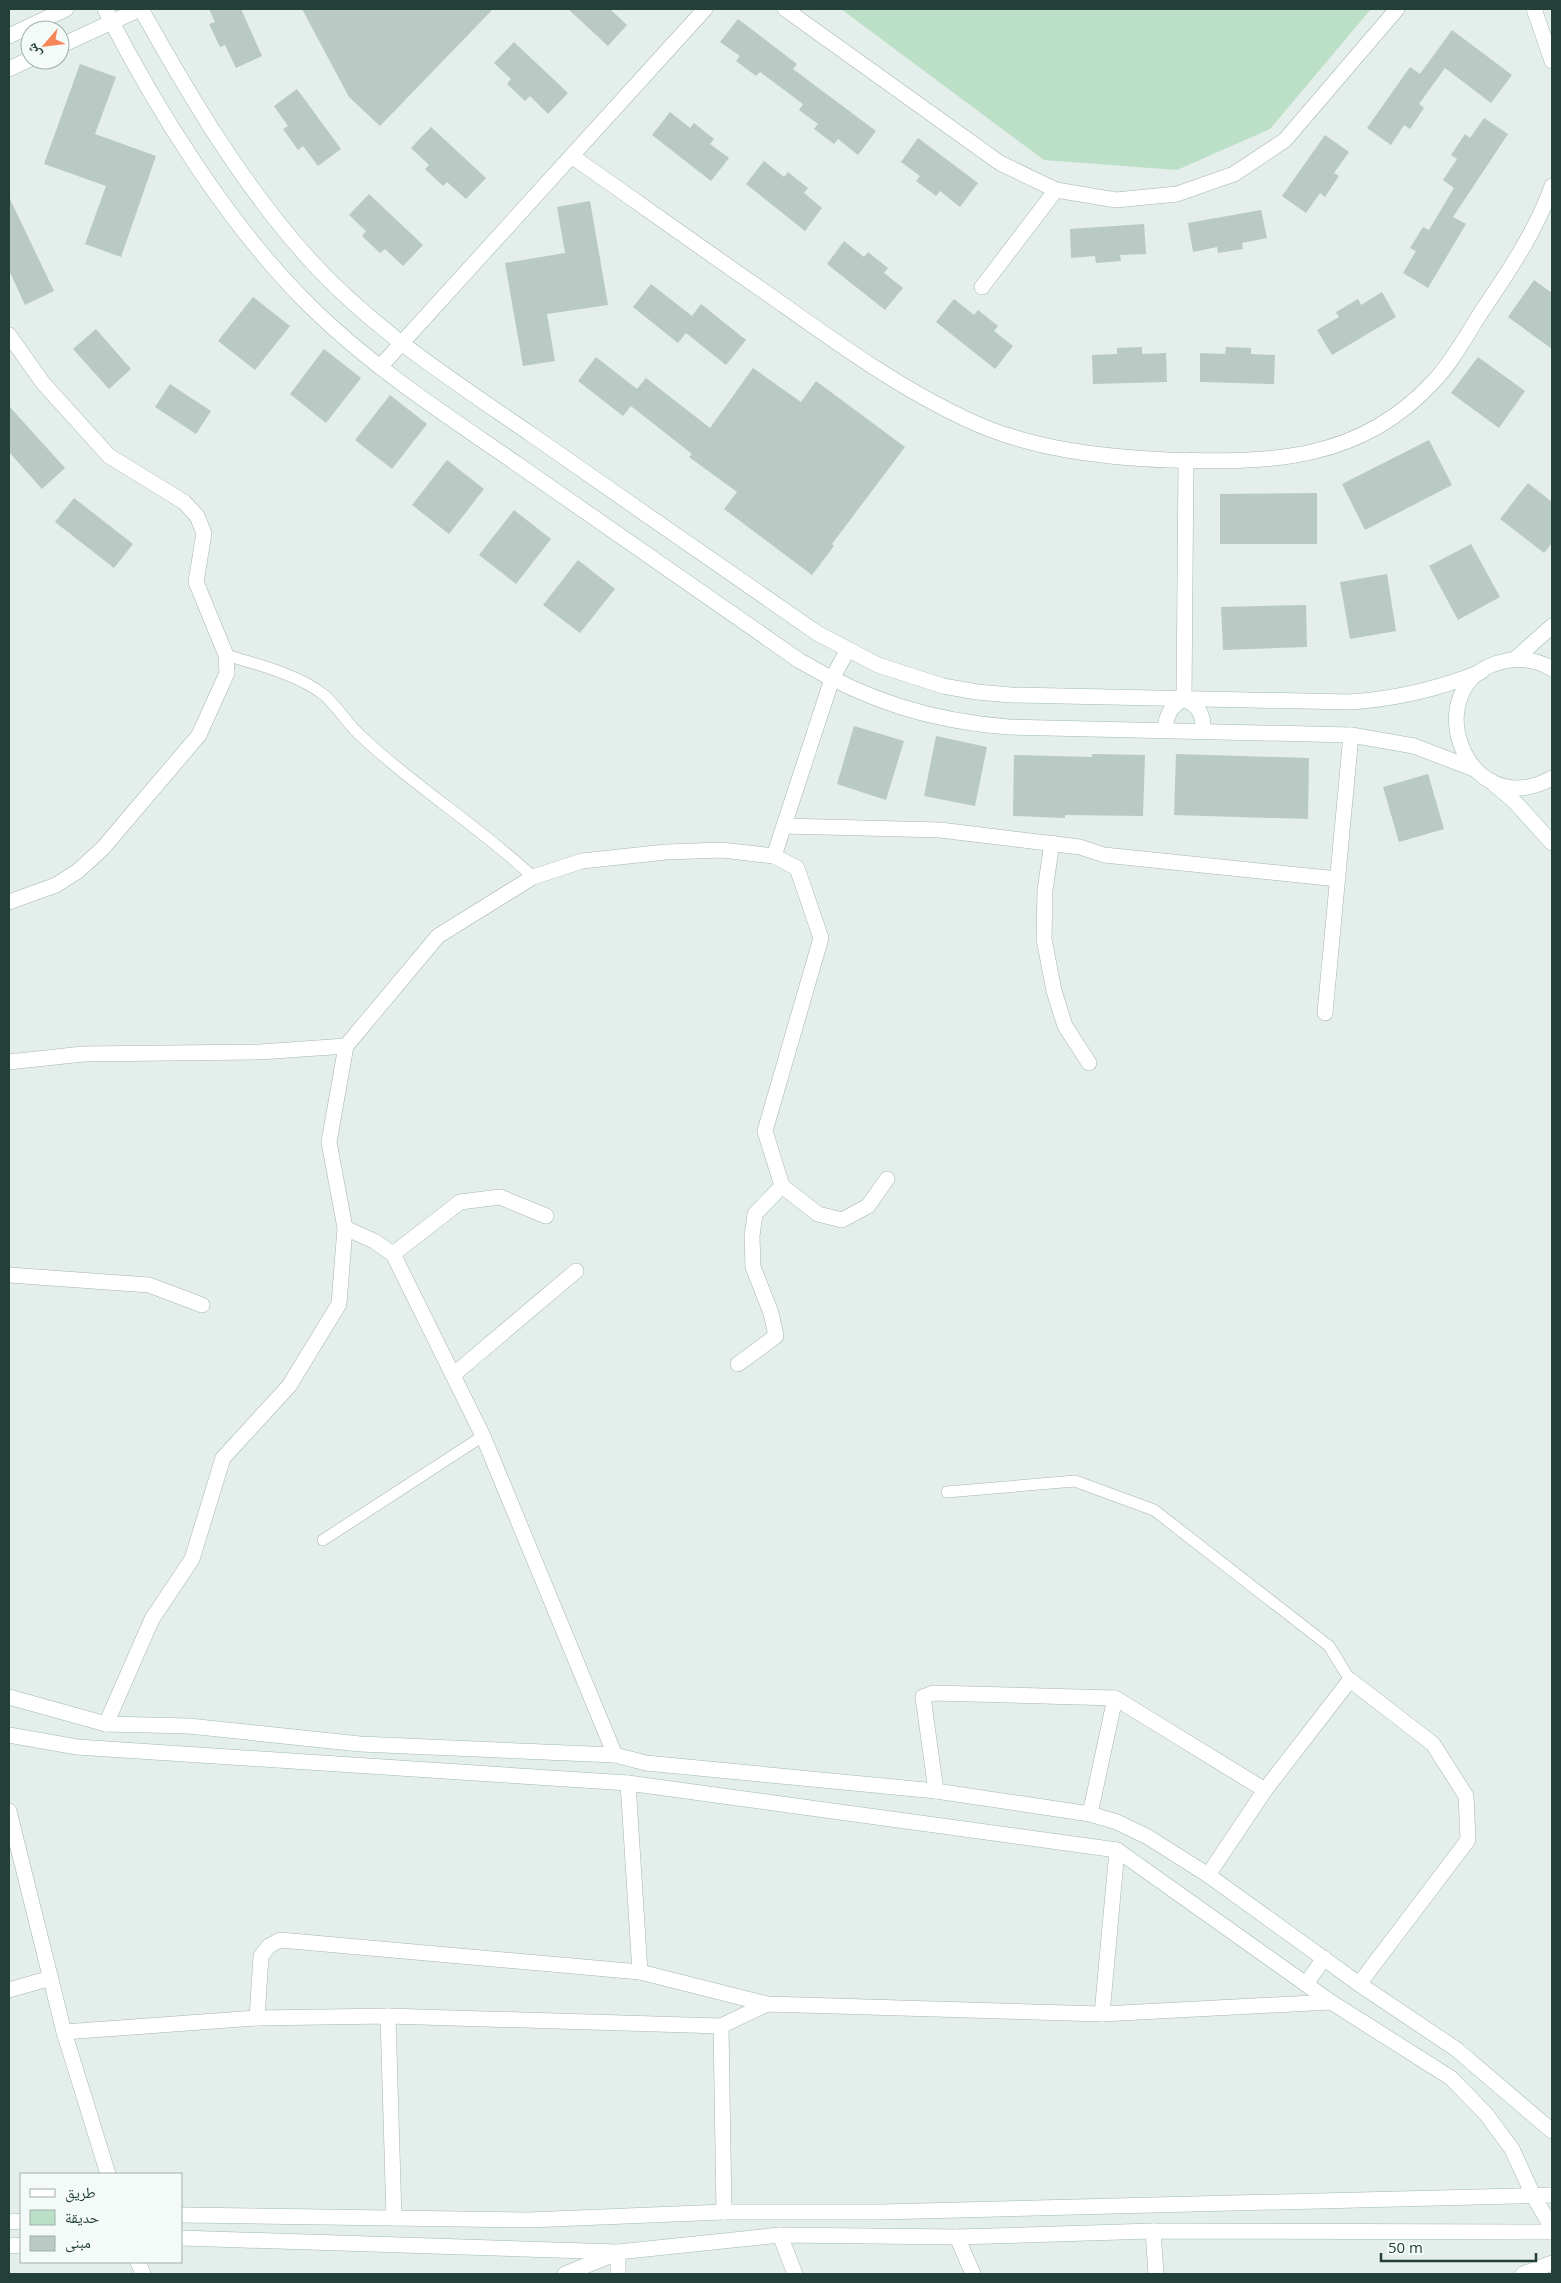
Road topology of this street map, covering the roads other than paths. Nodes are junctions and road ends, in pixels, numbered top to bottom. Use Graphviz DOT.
graph roads {
  1 [pos="66,9"];
  2 [pos="140,9"];
  3 [pos="705,9"];
  4 [pos="785,9"];
  5 [pos="1397,9"];
  6 [pos="1534,9"];
  7 [pos="109,15"];
  8 [pos="9,36"];
  9 [pos="70,40"];
  10 [pos="1552,61"];
  11 [pos="573,157"];
  12 [pos="1552,186"];
  13 [pos="1056,190"];
  14 [pos="982,286"];
  15 [pos="9,334"];
  16 [pos="400,342"];
  17 [pos="380,367"];
  18 [pos="1186,460"];
  19 [pos="1552,626"];
  20 [pos="847,651"];
  21 [pos="226,655"];
  22 [pos="1515,659"];
  23 [pos="1552,669"];
  24 [pos="1481,672"];
  25 [pos="832,680"];
  26 [pos="1184,699"];
  27 [pos="1166,730"];
  28 [pos="1203,731"];
  29 [pos="1351,735"];
  30 [pos="1474,769"];
  31 [pos="1552,778"];
  32 [pos="1489,780"];
  33 [pos="784,826"];
  34 [pos="1052,843"];
  35 [pos="1552,843"];
  36 [pos="774,856"];
  37 [pos="533,877"];
  38 [pos="1338,879"];
  39 [pos="9,902"];
  40 [pos="1325,1013"];
  41 [pos="346,1046"];
  42 [pos="9,1062"];
  43 [pos="1089,1063"];
  44 [pos="887,1179"];
  45 [pos="782,1186"];
  46 [pos="546,1216"];
  47 [pos="345,1228"];
  48 [pos="393,1254"];
  49 [pos="576,1271"];
  50 [pos="9,1275"];
  51 [pos="202,1305"];
  52 [pos="738,1364"];
  53 [pos="453,1375"];
  54 [pos="483,1436"];
  55 [pos="947,1492"];
  56 [pos="323,1540"];
  57 [pos="1350,1680"];
  58 [pos="9,1697"];
  59 [pos="1115,1698"];
  60 [pos="106,1724"];
  61 [pos="9,1735"];
  62 [pos="614,1755"];
  63 [pos="628,1783"];
  64 [pos="1265,1790"];
  65 [pos="936,1791"];
  66 [pos="9,1810"];
  67 [pos="1090,1814"];
  68 [pos="1117,1850"];
  69 [pos="1208,1876"];
  70 [pos="1324,1958"];
  71 [pos="640,1972"];
  72 [pos="51,1978"];
  73 [pos="1306,1984"];
  74 [pos="1358,1984"];
  75 [pos="9,1990"];
  76 [pos="1331,2002"];
  77 [pos="768,2004"];
  78 [pos="1102,2014"];
  79 [pos="388,2016"];
  80 [pos="257,2018"];
  81 [pos="722,2026"];
  82 [pos="64,2032"];
  83 [pos="1552,2131"];
  84 [pos="108,2173"];
  85 [pos="1552,2196"];
  86 [pos="1534,2197"];
  87 [pos="724,2212"];
  88 [pos="182,2215"];
  89 [pos="394,2218"];
  90 [pos="1552,2230"];
  91 [pos="1153,2231"];
  92 [pos="780,2235"];
  93 [pos="182,2238"];
  94 [pos="957,2238"];
  95 [pos="618,2252"];
  96 [pos="1552,2262"];
  97 [pos="565,2274"];
  98 [pos="618,2274"];
  99 [pos="795,2274"];
  100 [pos="973,2274"];
  101 [pos="1156,2274"];
  102 [pos="1524,2274"];
  1 -- 8 [label="street"];
  2 -- 7 [label="street"];
  2 -- 16 [label="street"];
  3 -- 11 [label="street"];
  4 -- 13 [label="street"];
  5 -- 13 [label="street"];
  6 -- 10 [label="street"];
  7 -- 9 [label="street"];
  7 -- 17 [label="street"];
  11 -- 16 [label="street"];
  11 -- 18 [label="street"];
  12 -- 18 [label="street"];
  13 -- 14 [label="street"];
  15 -- 21 [label="street"];
  16 -- 17 [label="street"];
  16 -- 20 [label="street"];
  17 -- 25 [label="street"];
  18 -- 26 [label="street"];
  19 -- 22 [label="street"];
  20 -- 25 [label="street"];
  20 -- 26 [label="street"];
  21 -- 37 [label="lane"];
  21 -- 39 [label="street"];
  22 -- 23 [label="street"];
  22 -- 24 [label="street"];
  24 -- 26 [label="street"];
  24 -- 30 [label="street"];
  25 -- 27 [label="street"];
  25 -- 33 [label="street"];
  26 -- 27 [label="street"];
  26 -- 28 [label="street"];
  27 -- 28 [label="street"];
  28 -- 29 [label="street"];
  29 -- 30 [label="street"];
  29 -- 38 [label="street"];
  30 -- 32 [label="street"];
  31 -- 32 [label="street"];
  32 -- 35 [label="street"];
  33 -- 34 [label="street"];
  33 -- 36 [label="street"];
  34 -- 38 [label="street"];
  34 -- 43 [label="street"];
  36 -- 37 [label="street"];
  36 -- 45 [label="street"];
  37 -- 41 [label="street"];
  38 -- 40 [label="street"];
  41 -- 42 [label="street"];
  41 -- 47 [label="street"];
  44 -- 45 [label="street"];
  45 -- 52 [label="street"];
  46 -- 48 [label="street"];
  47 -- 48 [label="street"];
  47 -- 60 [label="street"];
  48 -- 53 [label="street"];
  49 -- 53 [label="street"];
  50 -- 51 [label="street"];
  53 -- 54 [label="street"];
  54 -- 56 [label="lane"];
  54 -- 62 [label="street"];
  55 -- 57 [label="lane"];
  57 -- 64 [label="street"];
  57 -- 74 [label="street"];
  58 -- 60 [label="street"];
  59 -- 64 [label="street"];
  59 -- 65 [label="street"];
  59 -- 67 [label="street"];
  60 -- 62 [label="street"];
  61 -- 63 [label="street"];
  62 -- 65 [label="street"];
  63 -- 68 [label="street"];
  63 -- 71 [label="street"];
  64 -- 69 [label="street"];
  65 -- 67 [label="street"];
  66 -- 72 [label="street"];
  67 -- 69 [label="street"];
  68 -- 73 [label="street"];
  68 -- 78 [label="street"];
  69 -- 70 [label="street"];
  70 -- 73 [label="street"];
  70 -- 74 [label="street"];
  71 -- 77 [label="street"];
  71 -- 80 [label="street"];
  72 -- 75 [label="street"];
  72 -- 82 [label="street"];
  73 -- 76 [label="street"];
  74 -- 83 [label="street"];
  76 -- 78 [label="street"];
  76 -- 86 [label="street"];
  77 -- 78 [label="street"];
  77 -- 81 [label="street"];
  79 -- 80 [label="street"];
  79 -- 81 [label="street"];
  79 -- 89 [label="street"];
  80 -- 82 [label="street"];
  81 -- 87 [label="street"];
  82 -- 84 [label="street"];
  85 -- 86 [label="street"];
  86 -- 87 [label="street"];
  86 -- 90 [label="street"];
  87 -- 89 [label="street"];
  88 -- 89 [label="street"];
  90 -- 91 [label="street"];
  91 -- 94 [label="street"];
  91 -- 101 [label="street"];
  92 -- 94 [label="street"];
  92 -- 95 [label="street"];
  92 -- 99 [label="street"];
  93 -- 95 [label="street"];
  94 -- 100 [label="street"];
  95 -- 97 [label="street"];
  95 -- 98 [label="street"];
  96 -- 102 [label="street"];
}
